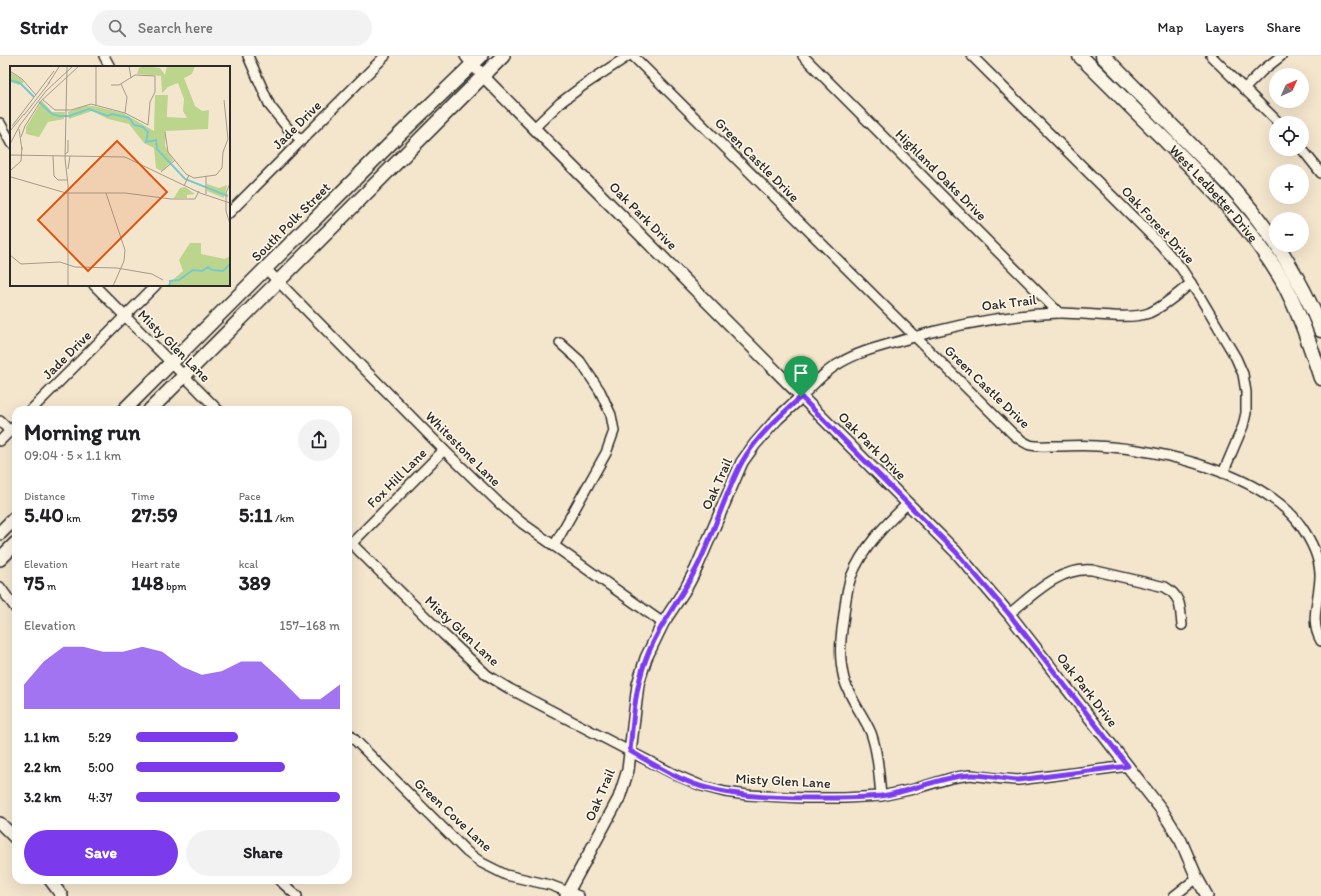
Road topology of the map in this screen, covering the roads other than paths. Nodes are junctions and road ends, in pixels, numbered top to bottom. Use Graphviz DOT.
graph roads {
  1 [pos="104,56"];
  2 [pos="248,56"];
  3 [pos="385,56"];
  4 [pos="502,56"];
  5 [pos="628,56"];
  6 [pos="633,56"];
  7 [pos="803,56"];
  8 [pos="972,56"];
  9 [pos="1080,56"];
  10 [pos="1103,56"];
  11 [pos="1211,56"];
  12 [pos="1281,56"];
  13 [pos="473,59"];
  14 [pos="109,66"];
  15 [pos="483,76"];
  16 [pos="1244,88"];
  17 [pos="1272,116"];
  18 [pos="0,122"];
  19 [pos="534,128"];
  20 [pos="395,139"];
  21 [pos="302,140"];
  22 [pos="10,141"];
  23 [pos="408,151"];
  24 [pos="1308,156"];
  25 [pos="1204,158"];
  26 [pos="1194,169"];
  27 [pos="1321,173"];
  28 [pos="230,212"];
  29 [pos="1269,234"];
  30 [pos="1281,252"];
  31 [pos="266,269"];
  32 [pos="278,282"];
  33 [pos="1191,283"];
  34 [pos="95,286"];
  35 [pos="155,286"];
  36 [pos="1059,313"];
  37 [pos="124,316"];
  38 [pos="1321,330"];
  39 [pos="914,336"];
  40 [pos="560,343"];
  41 [pos="171,363"];
  42 [pos="184,375"];
  43 [pos="1321,378"];
  44 [pos="801,397"];
  45 [pos="35,406"];
  46 [pos="128,406"];
  47 [pos="154,406"];
  48 [pos="214,406"];
  49 [pos="0,421"];
  50 [pos="12,427"];
  51 [pos="12,429"];
  52 [pos="0,441"];
  53 [pos="444,450"];
  54 [pos="1223,473"];
  55 [pos="908,503"];
  56 [pos="12,521"];
  57 [pos="0,533"];
  58 [pos="352,540"];
  59 [pos="352,544"];
  60 [pos="554,546"];
  61 [pos="12,547"];
  62 [pos="1319,557"];
  63 [pos="0,559"];
  64 [pos="0,587"];
  65 [pos="12,604"];
  66 [pos="1009,614"];
  67 [pos="663,623"];
  68 [pos="1182,625"];
  69 [pos="1321,641"];
  70 [pos="352,737"];
  71 [pos="630,751"];
  72 [pos="1128,766"];
  73 [pos="881,796"];
  74 [pos="0,823"];
  75 [pos="12,835"];
  76 [pos="1197,878"];
  77 [pos="53,884"];
  78 [pos="284,884"];
  79 [pos="571,895"];
  80 [pos="62,896"];
  81 [pos="297,896"];
  82 [pos="1174,896"];
  83 [pos="1207,896"];
  1 -- 14 [label="street"];
  2 -- 21 [label="street"];
  3 -- 21 [label="street, Jade Drive"];
  4 -- 15 [label="main road"];
  5 -- 19 [label="street"];
  6 -- 39 [label="street, Green Castle Drive"];
  7 -- 36 [label="street, Highland Oaks Drive"];
  8 -- 33 [label="street, Oak Forest Drive"];
  9 -- 26 [label="main road, West Ledbetter Drive"];
  10 -- 25 [label="main road, West Ledbetter Drive"];
  11 -- 16 [label="street"];
  12 -- 16 [label="street"];
  13 -- 15 [label="street, Oak Park Drive"];
  13 -- 20 [label="main road, South Polk Street"];
  15 -- 19 [label="street, Oak Park Drive"];
  15 -- 23 [label="main road"];
  16 -- 17 [label="street"];
  18 -- 22 [label="street"];
  19 -- 44 [label="street, Oak Park Drive"];
  20 -- 23 [label="main road"];
  20 -- 31 [label="main road, South Polk Street"];
  21 -- 28 [label="street, Jade Drive"];
  23 -- 32 [label="main road"];
  24 -- 27 [label="street"];
  25 -- 26 [label="main road"];
  25 -- 29 [label="main road, West Ledbetter Drive"];
  26 -- 43 [label="main road, West Ledbetter Drive"];
  30 -- 38 [label="main road, West Ledbetter Drive"];
  31 -- 32 [label="street, Whitestone Lane"];
  31 -- 41 [label="main road, South Polk Street"];
  32 -- 42 [label="main road"];
  32 -- 53 [label="street, Whitestone Lane"];
  33 -- 36 [label="street, Oak Trail"];
  33 -- 54 [label="street, Oak Forest Drive"];
  34 -- 37 [label="street, Misty Glen Lane"];
  35 -- 37 [label="street, Jade Drive"];
  36 -- 39 [label="street, Oak Trail"];
  37 -- 41 [label="street, Misty Glen Lane"];
  37 -- 45 [label="street, Jade Drive"];
  39 -- 44 [label="street, Oak Trail"];
  39 -- 54 [label="street, Green Castle Drive"];
  40 -- 60 [label="street"];
  41 -- 42 [label="street, Misty Glen Lane"];
  41 -- 46 [label="main road, South Polk Street"];
  42 -- 47 [label="main road"];
  42 -- 48 [label="street, Misty Glen Lane"];
  44 -- 55 [label="street, Oak Park Drive"];
  44 -- 67 [label="street, Oak Trail"];
  49 -- 50 [label="street"];
  51 -- 52 [label="street"];
  53 -- 58 [label="street, Fox Hill Lane"];
  53 -- 60 [label="street, Whitestone Lane"];
  54 -- 62 [label="street, Green Castle Drive"];
  55 -- 66 [label="street, Oak Park Drive"];
  55 -- 73 [label="street"];
  56 -- 57 [label="main road"];
  59 -- 71 [label="street, Misty Glen Lane"];
  60 -- 67 [label="street, Whitestone Lane"];
  61 -- 63 [label="main road"];
  62 -- 69 [label="street, Green Castle Drive"];
  64 -- 65 [label="street"];
  66 -- 68 [label="street"];
  66 -- 72 [label="street, Oak Park Drive"];
  67 -- 71 [label="street, Oak Trail"];
  70 -- 79 [label="street, Green Cove Lane"];
  71 -- 73 [label="street, Misty Glen Lane"];
  71 -- 79 [label="street, Oak Trail"];
  72 -- 73 [label="street, Misty Glen Lane"];
  72 -- 76 [label="street, Oak Park Drive"];
  74 -- 75 [label="street"];
  76 -- 82 [label="street"];
  76 -- 83 [label="street, Oak Park Drive"];
  77 -- 80 [label="street"];
  78 -- 81 [label="street"];
}
